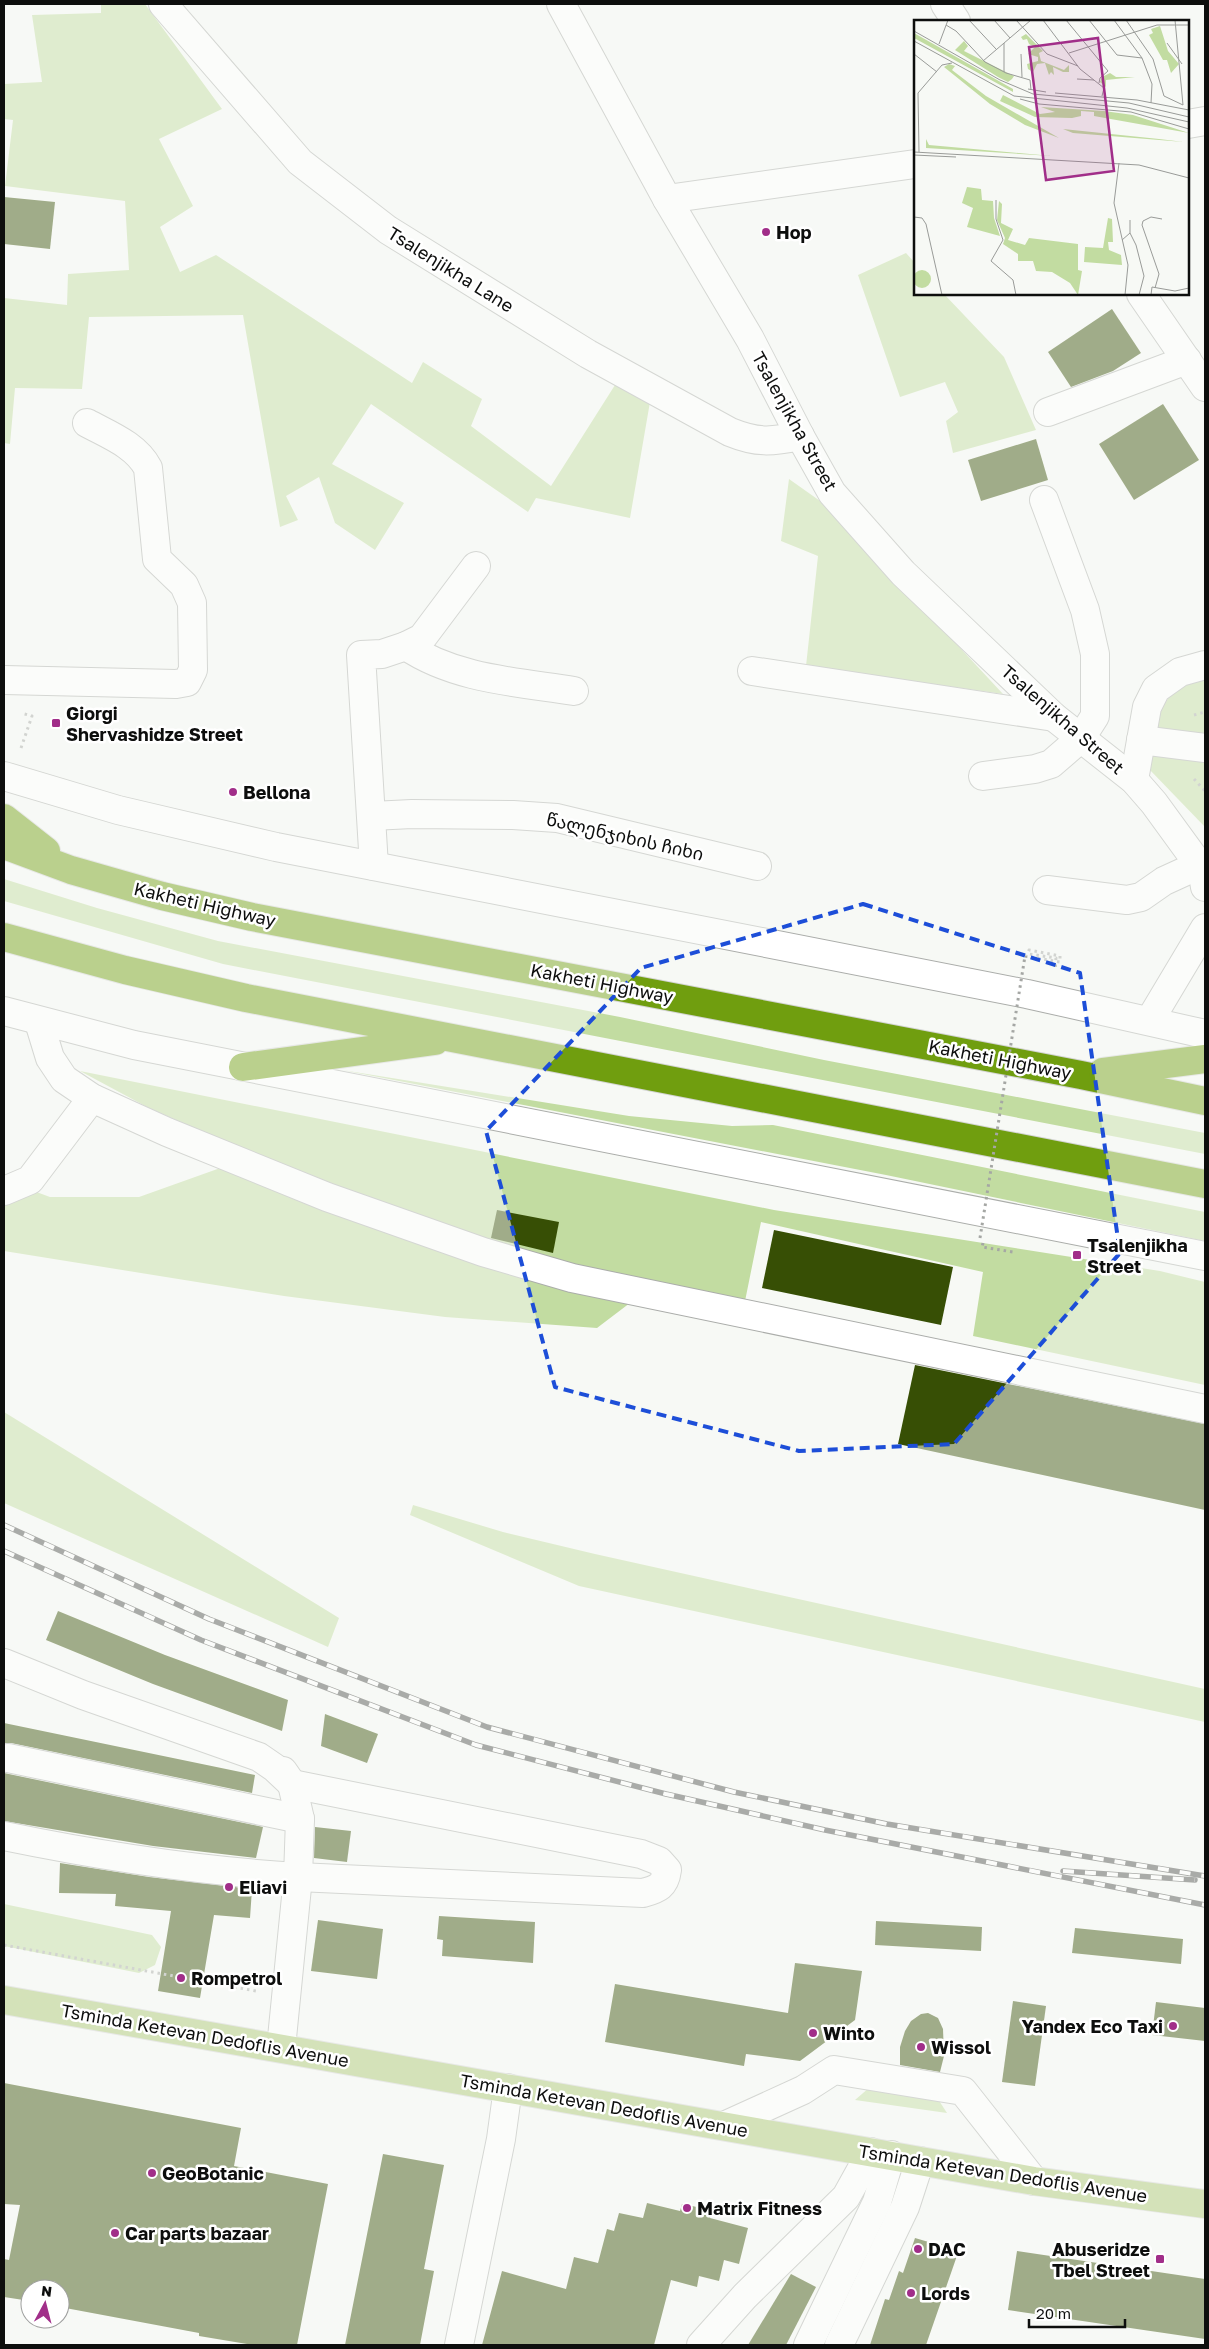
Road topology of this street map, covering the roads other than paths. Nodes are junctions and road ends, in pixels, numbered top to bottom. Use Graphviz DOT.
graph roads {
  1 [pos="163,4"];
  2 [pos="561,4"];
  3 [pos="945,4"];
  4 [pos="955,20"];
  5 [pos="1205,121"];
  6 [pos="1189,124"];
  7 [pos="914,164"];
  8 [pos="667,199"];
  9 [pos="1141,295"];
  10 [pos="1187,360"];
  11 [pos="1205,387"];
  12 [pos="1048,412"];
  13 [pos="87,423"];
  14 [pos="800,436"];
  15 [pos="1044,500"];
  16 [pos="476,566"];
  17 [pos="406,646"];
  18 [pos="1205,665"];
  19 [pos="752,671"];
  20 [pos="4,680"];
  21 [pos="574,691"];
  22 [pos="1054,717"];
  23 [pos="1081,738"];
  24 [pos="1141,740"];
  25 [pos="1205,748"];
  26 [pos="4,776"];
  27 [pos="982,776"];
  28 [pos="1134,780"];
  29 [pos="372,816"];
  30 [pos="4,818"];
  31 [pos="4,845"];
  32 [pos="374,866"];
  33 [pos="757,866"];
  34 [pos="71,870"];
  35 [pos="1203,873"];
  36 [pos="1046,890"];
  37 [pos="1205,928"];
  38 [pos="4,937"];
  39 [pos="4,1011"];
  40 [pos="1150,1020"];
  41 [pos="39,1022"];
  42 [pos="1205,1034"];
  43 [pos="458,1038"];
  44 [pos="1205,1059"];
  45 [pos="243,1066"];
  46 [pos="1081,1075"];
  47 [pos="92,1098"];
  48 [pos="1205,1101"];
  49 [pos="1205,1184"];
  50 [pos="4,1191"];
  51 [pos="1205,1256"];
  52 [pos="1205,1409"];
  53 [pos="4,1653"];
  54 [pos="4,1663"];
  55 [pos="8,1758"];
  56 [pos="292,1784"];
  57 [pos="300,1819"];
  58 [pos="4,1836"];
  59 [pos="298,1877"];
  60 [pos="4,2000"];
  61 [pos="281,2048"];
  62 [pos="508,2088"];
  63 [pos="724,2126"];
  64 [pos="881,2154"];
  65 [pos="920,2160"];
  66 [pos="1034,2180"];
  67 [pos="1205,2204"];
  68 [pos="459,2345"];
  69 [pos="701,2345"];
  70 [pos="808,2345"];
  71 [pos="839,2345"];
  1 -- 14 [label="street, Tsalenjikha Lane"];
  2 -- 8 [label="street, Tsalenjikha Street"];
  3 -- 4 [label="street"];
  5 -- 6 [label="street"];
  7 -- 8 [label="street"];
  8 -- 14 [label="street, Tsalenjikha Street"];
  9 -- 10 [label="street"];
  10 -- 11 [label="street"];
  10 -- 12 [label="street"];
  13 -- 20 [label="street"];
  14 -- 22 [label="street, Tsalenjikha Street"];
  15 -- 23 [label="street"];
  16 -- 17 [label="street"];
  17 -- 21 [label="street"];
  17 -- 29 [label="street"];
  18 -- 24 [label="street"];
  19 -- 22 [label="street"];
  22 -- 23 [label="street, Tsalenjikha Street"];
  23 -- 27 [label="street"];
  23 -- 28 [label="street, Tsalenjikha Street"];
  24 -- 25 [label="street"];
  24 -- 28 [label="street"];
  26 -- 32 [label="street"];
  28 -- 35 [label="street, Tsalenjikha Street"];
  29 -- 32 [label="street"];
  29 -- 33 [label="street, წალენჯიხის ჩიხი"];
  30 -- 34 [label="highway"];
  31 -- 34 [label="highway, Kakheti Highway"];
  32 -- 40 [label="street"];
  34 -- 46 [label="highway, Kakheti Highway"];
  35 -- 36 [label="street"];
  37 -- 40 [label="street"];
  38 -- 43 [label="highway"];
  39 -- 41 [label="street"];
  40 -- 42 [label="street"];
  41 -- 45 [label="street"];
  41 -- 47 [label="street"];
  43 -- 45 [label="highway"];
  43 -- 49 [label="highway"];
  44 -- 46 [label="highway"];
  45 -- 51 [label="street"];
  46 -- 48 [label="highway, Kakheti Highway"];
  47 -- 50 [label="street"];
  47 -- 52 [label="street"];
  53 -- 56 [label="street"];
  54 -- 56 [label="street"];
  55 -- 57 [label="street"];
  56 -- 57 [label="street"];
  56 -- 59 [label="street"];
  57 -- 59 [label="street"];
  58 -- 59 [label="street"];
  59 -- 61 [label="street"];
  60 -- 61 [label="main road, Tsminda Ketevan Dedoflis Avenue"];
  61 -- 62 [label="main road, Tsminda Ketevan Dedoflis Avenue"];
  62 -- 63 [label="main road, Tsminda Ketevan Dedoflis Avenue"];
  62 -- 68 [label="street"];
  63 -- 64 [label="main road, Tsminda Ketevan Dedoflis Avenue"];
  63 -- 66 [label="street"];
  64 -- 65 [label="main road, Tsminda Ketevan Dedoflis Avenue"];
  64 -- 69 [label="street"];
  64 -- 70 [label="street"];
  65 -- 66 [label="main road, Tsminda Ketevan Dedoflis Avenue"];
  65 -- 71 [label="street"];
  66 -- 67 [label="main road, Tsminda Ketevan Dedoflis Avenue"];
}
